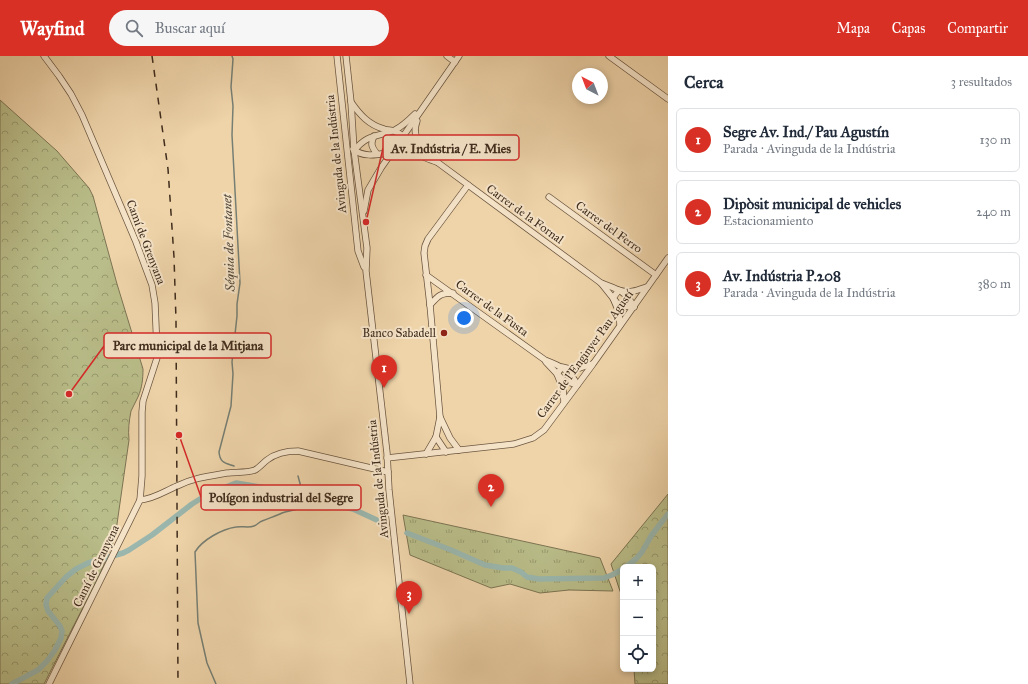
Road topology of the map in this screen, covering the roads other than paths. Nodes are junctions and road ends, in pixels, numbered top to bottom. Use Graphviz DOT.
graph roads {
  1 [pos="44,56"];
  2 [pos="337,56"];
  3 [pos="447,56"];
  4 [pos="460,56"];
  5 [pos="609,56"];
  6 [pos="348,57"];
  7 [pos="455,62"];
  8 [pos="668,99"];
  9 [pos="351,102"];
  10 [pos="423,108"];
  11 [pos="392,131"];
  12 [pos="374,136"];
  13 [pos="404,136"];
  14 [pos="346,142"];
  15 [pos="421,147"];
  16 [pos="354,150"];
  17 [pos="392,152"];
  18 [pos="377,154"];
  19 [pos="416,154"];
  20 [pos="348,161"];
  21 [pos="437,162"];
  22 [pos="468,185"];
  23 [pos="549,197"];
  24 [pos="363,216"];
  25 [pos="668,258"];
  26 [pos="366,271"];
  27 [pos="426,275"];
  28 [pos="656,275"];
  29 [pos="601,283"];
  30 [pos="647,287"];
  31 [pos="619,290"];
  32 [pos="453,293"];
  33 [pos="613,298"];
  34 [pos="430,306"];
  35 [pos="634,307"];
  36 [pos="620,325"];
  37 [pos="545,360"];
  38 [pos="592,364"];
  39 [pos="562,367"];
  40 [pos="557,374"];
  41 [pos="577,385"];
  42 [pos="564,402"];
  43 [pos="440,417"];
  44 [pos="436,437"];
  45 [pos="450,438"];
  46 [pos="459,450"];
  47 [pos="142,452"];
  48 [pos="446,452"];
  49 [pos="426,454"];
  50 [pos="387,458"];
  51 [pos="388,472"];
  52 [pos="140,500"];
  53 [pos="49,684"];
  54 [pos="410,684"];
  1 -- 47 [label="street, Camí de Grenyana"];
  2 -- 14 [label="street, Avinguda de la Indústria"];
  3 -- 7 [label="street"];
  4 -- 7 [label="street"];
  5 -- 8 [label="street"];
  6 -- 9 [label="street, Avinguda de la Indústria"];
  7 -- 10 [label="street"];
  9 -- 11 [label="street, Carrer de la Fornal"];
  9 -- 16 [label="street, Avinguda de la Indústria"];
  10 -- 11 [label="street"];
  10 -- 13 [label="street"];
  10 -- 15 [label="street"];
  11 -- 12 [label="street"];
  11 -- 13 [label="street, Carrer de la Fornal"];
  12 -- 16 [label="street"];
  12 -- 18 [label="street"];
  13 -- 15 [label="street, Carrer de la Fornal"];
  13 -- 17 [label="street"];
  14 -- 16 [label="street"];
  14 -- 20 [label="street, Avinguda de la Indústria"];
  15 -- 19 [label="street"];
  15 -- 21 [label="street, Carrer de la Fornal"];
  16 -- 18 [label="street, Carrer de la Fornal"];
  16 -- 20 [label="street"];
  16 -- 24 [label="street, Avinguda de la Indústria"];
  17 -- 18 [label="street, Carrer de la Fornal"];
  17 -- 19 [label="street, Carrer de la Fornal"];
  17 -- 24 [label="street"];
  19 -- 21 [label="street, Carrer de la Fornal"];
  20 -- 26 [label="street, Avinguda de la Indústria"];
  21 -- 22 [label="street, Carrer de la Fornal"];
  22 -- 27 [label="street"];
  22 -- 29 [label="street, Carrer de la Fornal"];
  23 -- 28 [label="street, Carrer del Ferro"];
  24 -- 26 [label="street, Avinguda de la Indústria"];
  25 -- 28 [label="street, Carrer de l'Enginyer Pau Agustí"];
  26 -- 50 [label="street, Avinguda de la Indústria"];
  27 -- 32 [label="street, Carrer de la Fusta"];
  27 -- 34 [label="street"];
  28 -- 30 [label="street, Carrer de l'Enginyer Pau Agustí"];
  29 -- 31 [label="street, Carrer de la Fornal"];
  29 -- 33 [label="street, Carrer de la Fornal"];
  30 -- 31 [label="street, Carrer de la Fornal"];
  30 -- 35 [label="street, Carrer de l'Enginyer Pau Agustí"];
  31 -- 33 [label="street"];
  31 -- 35 [label="street, Carrer de la Fornal"];
  32 -- 34 [label="street"];
  32 -- 37 [label="street, Carrer de la Fusta"];
  33 -- 35 [label="street, Carrer de la Fornal"];
  33 -- 36 [label="street, Carrer de la Fornal"];
  34 -- 43 [label="street"];
  35 -- 36 [label="street, Carrer de l'Enginyer Pau Agustí"];
  36 -- 38 [label="street, Carrer de l'Enginyer Pau Agustí"];
  37 -- 39 [label="street, Carrer de la Fusta"];
  37 -- 40 [label="street, Carrer de la Fusta"];
  38 -- 39 [label="street, Carrer de la Fusta"];
  38 -- 41 [label="street, Carrer de l'Enginyer Pau Agustí"];
  39 -- 40 [label="street"];
  39 -- 41 [label="street, Carrer de la Fusta"];
  40 -- 41 [label="street, Carrer de la Fusta"];
  40 -- 42 [label="street, Carrer de la Fusta"];
  41 -- 42 [label="street, Carrer de l'Enginyer Pau Agustí"];
  42 -- 46 [label="street, Carrer de l'Enginyer Pau Agustí"];
  43 -- 44 [label="street"];
  43 -- 45 [label="street"];
  44 -- 48 [label="street"];
  44 -- 49 [label="street"];
  45 -- 46 [label="street"];
  45 -- 48 [label="street"];
  46 -- 48 [label="street, Carrer de l'Enginyer Pau Agustí"];
  47 -- 52 [label="street, Camí de Granyena"];
  48 -- 49 [label="street, Carrer de l'Enginyer Pau Agustí"];
  49 -- 50 [label="street, Carrer de l'Enginyer Pau Agustí"];
  50 -- 51 [label="street, Avinguda de la Indústria"];
  51 -- 52 [label="street"];
  51 -- 54 [label="street, Avinguda de la Indústria"];
  52 -- 53 [label="street, Camí de Granyena"];
}
